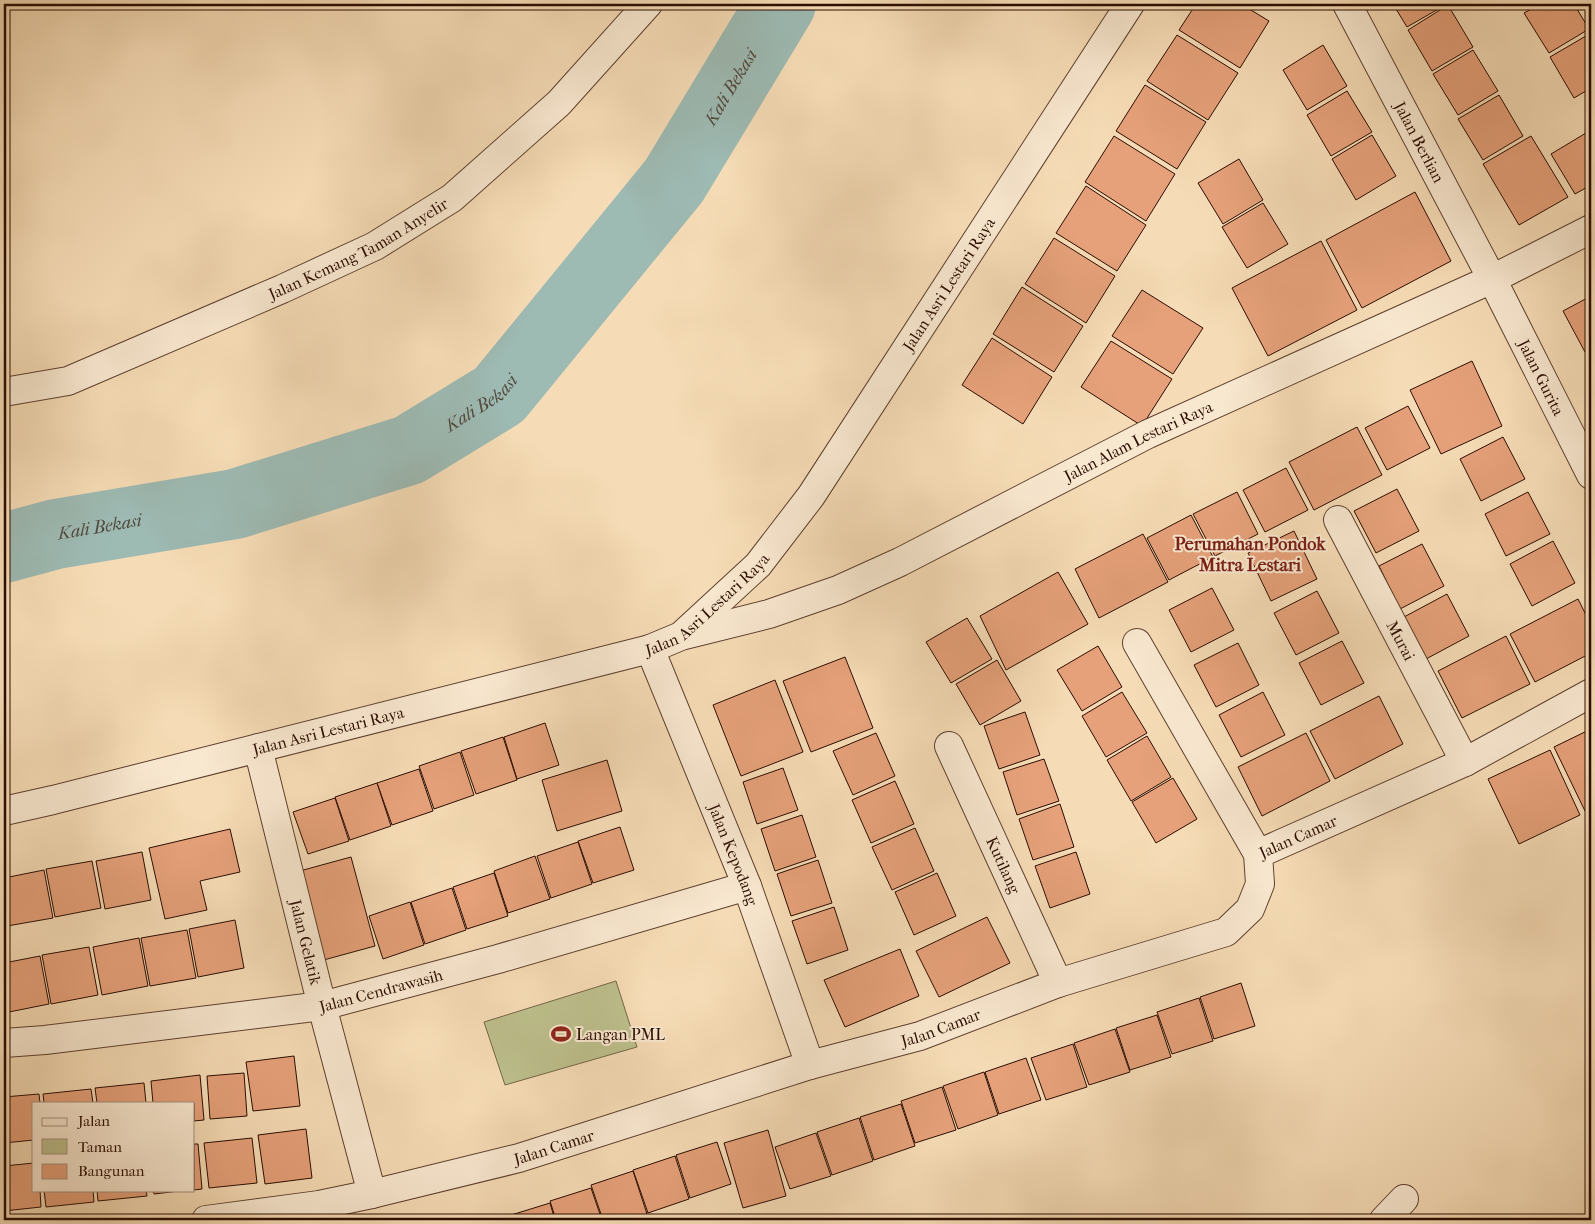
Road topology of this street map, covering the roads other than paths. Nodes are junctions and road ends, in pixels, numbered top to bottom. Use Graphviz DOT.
graph roads {
  1 [pos="648,4"];
  2 [pos="1130,4"];
  3 [pos="1347,4"];
  4 [pos="1591,229"];
  5 [pos="1492,279"];
  6 [pos="4,392"];
  7 [pos="1591,475"];
  8 [pos="1338,520"];
  9 [pos="681,636"];
  10 [pos="1137,642"];
  11 [pos="650,648"];
  12 [pos="1591,694"];
  13 [pos="949,746"];
  14 [pos="258,748"];
  15 [pos="1465,762"];
  16 [pos="4,811"];
  17 [pos="1258,854"];
  18 [pos="747,886"];
  19 [pos="1058,983"];
  20 [pos="322,1006"];
  21 [pos="4,1044"];
  22 [pos="810,1065"];
  23 [pos="372,1194"];
  24 [pos="1404,1199"];
  25 [pos="320,1213"];
  26 [pos="206,1220"];
  27 [pos="1384,1220"];
  1 -- 6 [label="street, Jalan Kemang Taman Anyelir"];
  2 -- 9 [label="street, Jalan Asri Lestari Raya"];
  3 -- 5 [label="street, Jalan Berlian"];
  4 -- 5 [label="street, Jalan Alam Lestari Raya"];
  5 -- 7 [label="street, Jalan Gurita"];
  5 -- 9 [label="street, Jalan Alam Lestari Raya"];
  8 -- 15 [label="street, Murai"];
  9 -- 11 [label="street, Jalan Asri Lestari Raya"];
  10 -- 17 [label="street"];
  11 -- 14 [label="street, Jalan Asri Lestari Raya"];
  11 -- 18 [label="street, Jalan Kepodang"];
  12 -- 15 [label="street, Jalan Camar"];
  13 -- 19 [label="street, Kutilang"];
  14 -- 16 [label="street, Jalan Asri Lestari Raya"];
  14 -- 20 [label="street, Jalan Gelatik"];
  15 -- 17 [label="street, Jalan Camar"];
  17 -- 19 [label="street, Jalan Camar"];
  18 -- 20 [label="street, Jalan Cendrawasih"];
  18 -- 22 [label="street, Jalan Kepodang"];
  19 -- 22 [label="street, Jalan Camar"];
  20 -- 21 [label="street, Jalan Cendrawasih"];
  20 -- 23 [label="street, Jalan Gelatik"];
  22 -- 23 [label="street, Jalan Camar"];
  23 -- 25 [label="street, Jalan Camar"];
  24 -- 27 [label="street"];
  25 -- 26 [label="street, Jalan Camar"];
}
